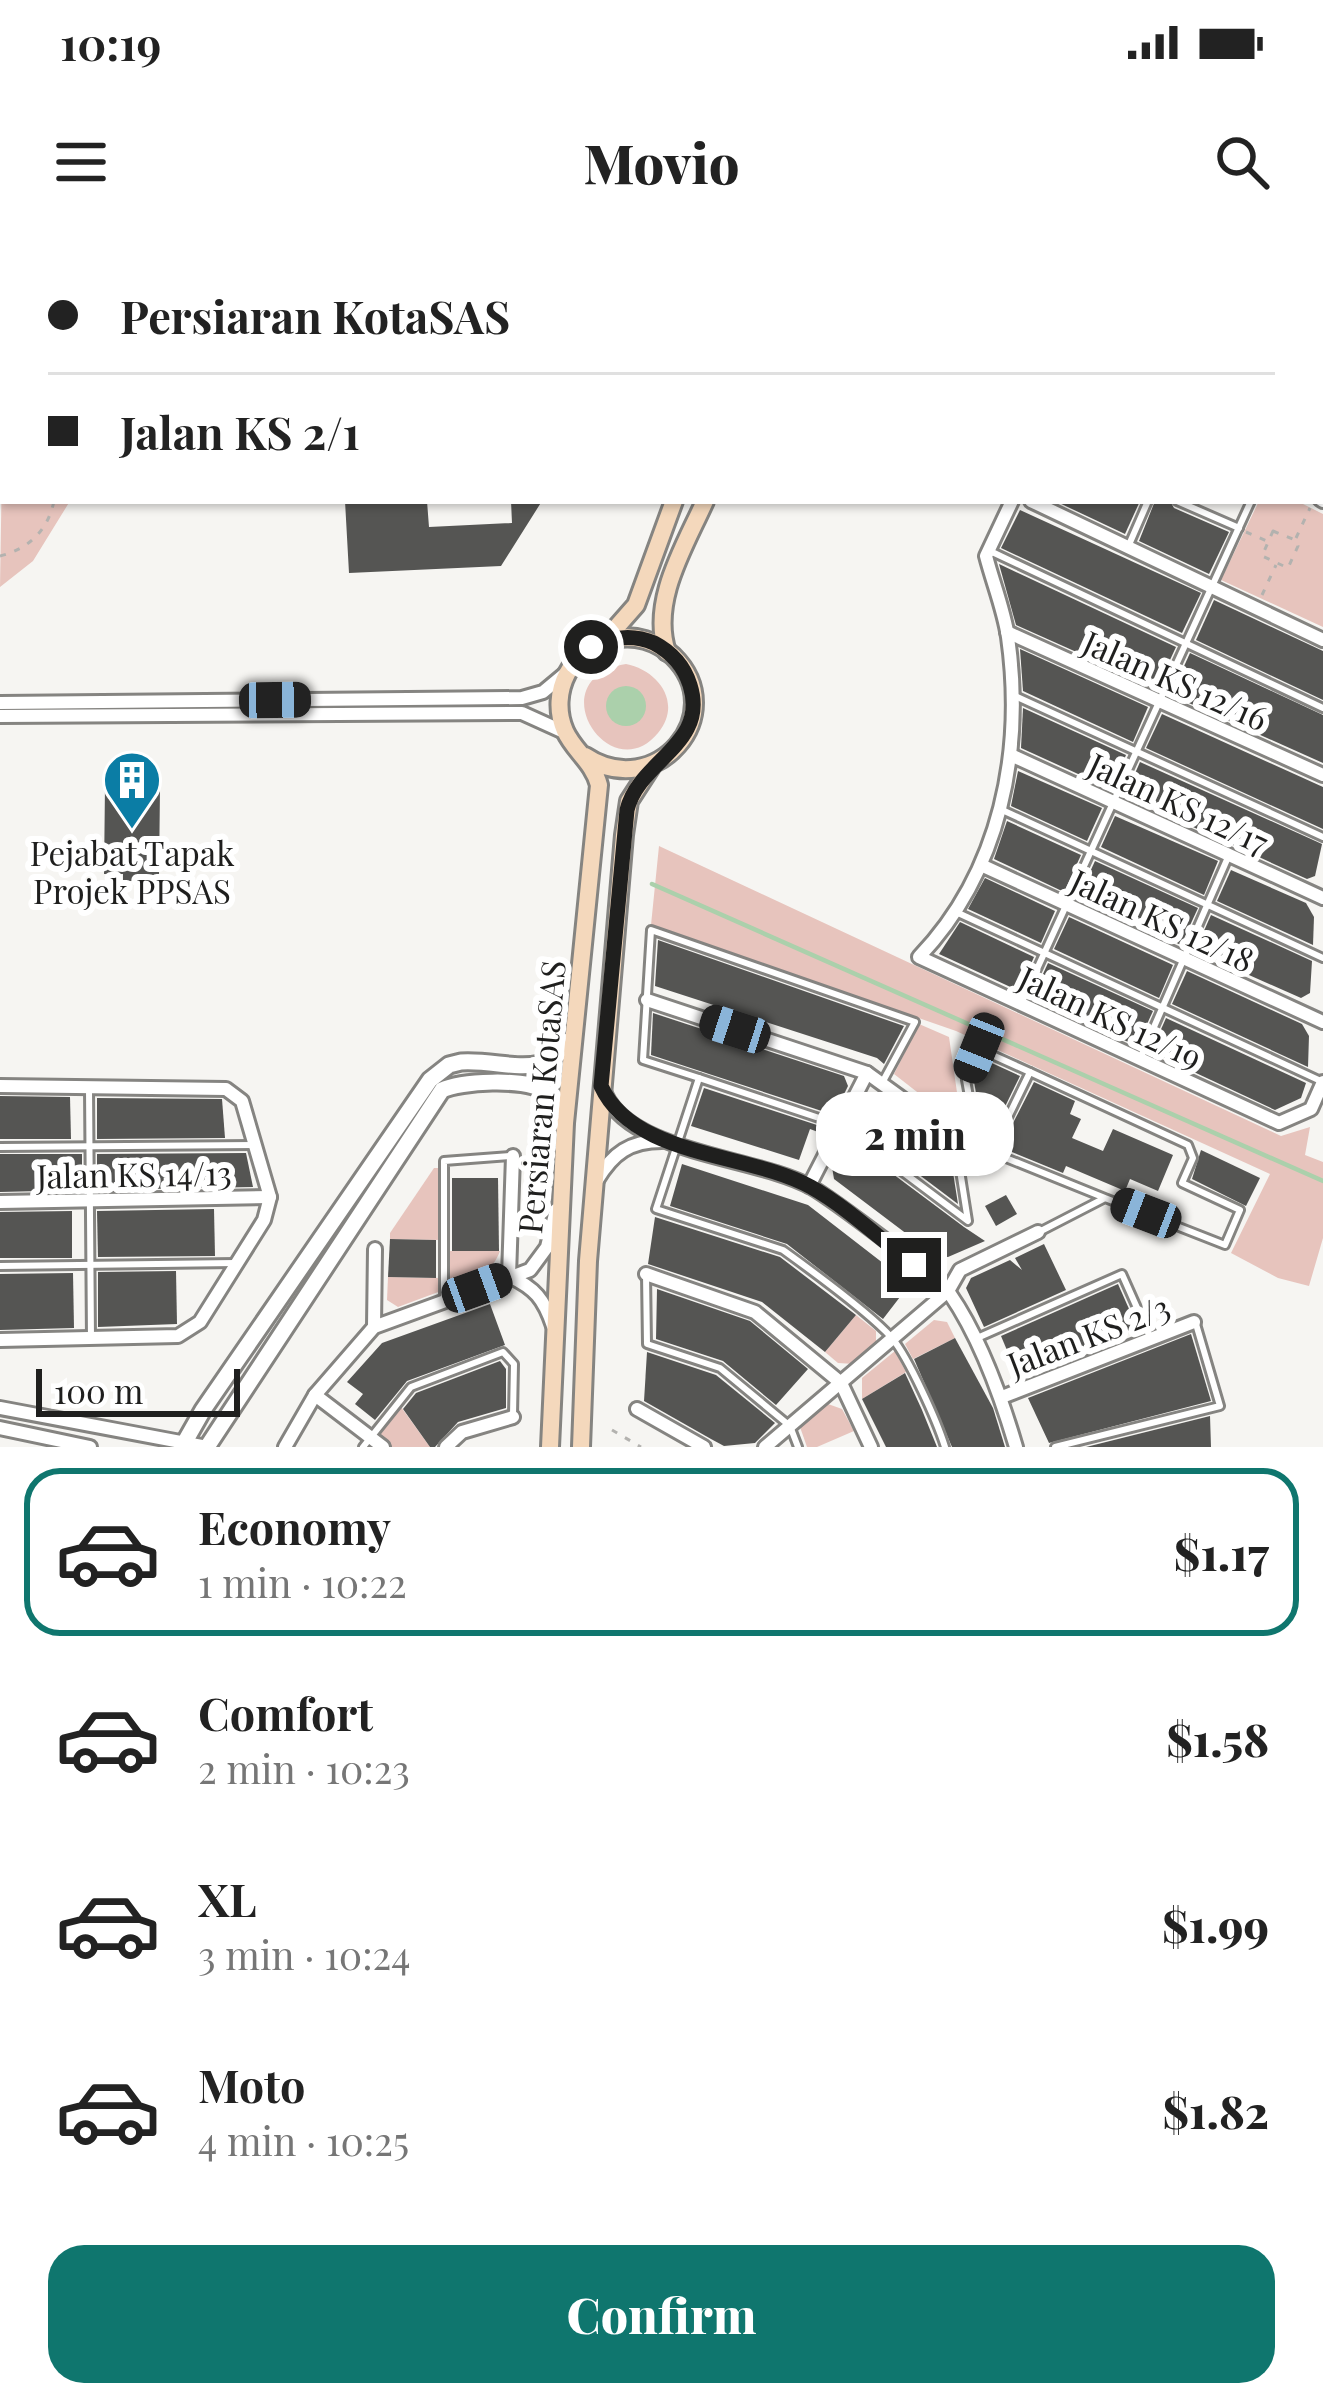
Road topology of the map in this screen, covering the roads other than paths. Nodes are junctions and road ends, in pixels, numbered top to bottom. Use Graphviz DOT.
graph roads {
  1 [pos="673,504"];
  2 [pos="703,504"];
  3 [pos="1011,504"];
  4 [pos="1041,504"];
  5 [pos="1147,504"];
  6 [pos="1184,504"];
  7 [pos="1250,504"];
  8 [pos="1239,528"];
  9 [pos="1128,547"];
  10 [pos="988,550"];
  11 [pos="1212,586"];
  12 [pos="1007,632"];
  13 [pos="1323,640"];
  14 [pos="601,642"];
  15 [pos="1186,643"];
  16 [pos="668,652"];
  17 [pos="567,672"];
  18 [pos="1013,695"];
  19 [pos="1159,700"];
  20 [pos="0,703"];
  21 [pos="1323,707"];
  22 [pos="0,716"];
  23 [pos="567,733"];
  24 [pos="1136,750"];
  25 [pos="585,756"];
  26 [pos="1013,756"];
  27 [pos="651,766"];
  28 [pos="1323,775"];
  29 [pos="1112,801"];
  30 [pos="1000,809"];
  31 [pos="1323,837"];
  32 [pos="1090,851"];
  33 [pos="1229,855"];
  34 [pos="981,865"];
  35 [pos="1323,898"];
  36 [pos="1067,904"];
  37 [pos="1208,905"];
  38 [pos="955,912"];
  39 [pos="1045,953"];
  40 [pos="1323,958"];
  41 [pos="1186,959"];
  42 [pos="647,1000"];
  43 [pos="1022,1004"];
  44 [pos="1163,1008"];
  45 [pos="1323,1022"];
  46 [pos="573,1036"];
  47 [pos="1140,1058"];
  48 [pos="1030,1072"];
  49 [pos="868,1073"];
  50 [pos="699,1078"];
  51 [pos="1323,1082"];
  52 [pos="882,1083"];
  53 [pos="89,1085"];
  54 [pos="0,1086"];
  55 [pos="601,1086"];
  56 [pos="565,1124"];
  57 [pos="840,1125"];
  58 [pos="954,1136"];
  59 [pos="674,1142"];
  60 [pos="254,1145"];
  61 [pos="89,1146"];
  62 [pos="0,1147"];
  63 [pos="992,1152"];
  64 [pos="513,1156"];
  65 [pos="594,1184"];
  66 [pos="809,1186"];
  67 [pos="270,1197"];
  68 [pos="559,1198"];
  69 [pos="1105,1198"];
  70 [pos="90,1201"];
  71 [pos="0,1202"];
  72 [pos="1037,1232"];
  73 [pos="375,1249"];
  74 [pos="237,1263"];
  75 [pos="91,1265"];
  76 [pos="0,1266"];
  77 [pos="646,1274"];
  78 [pos="509,1276"];
  79 [pos="949,1292"];
  80 [pos="444,1300"];
  81 [pos="1194,1322"];
  82 [pos="374,1327"];
  83 [pos="554,1329"];
  84 [pos="1150,1337"];
  85 [pos="92,1339"];
  86 [pos="892,1339"];
  87 [pos="0,1340"];
  88 [pos="973,1340"];
  89 [pos="841,1383"];
  90 [pos="315,1395"];
  91 [pos="1002,1397"];
  92 [pos="0,1408"];
  93 [pos="637,1408"];
  94 [pos="513,1417"];
  95 [pos="790,1426"];
  96 [pos="0,1428"];
  97 [pos="366,1441"];
  98 [pos="184,1444"];
  99 [pos="90,1447"];
  100 [pos="207,1447"];
  101 [pos="285,1447"];
  102 [pos="383,1447"];
  103 [pos="446,1447"];
  104 [pos="550,1447"];
  105 [pos="581,1447"];
  106 [pos="704,1447"];
  107 [pos="765,1447"];
  108 [pos="798,1447"];
  109 [pos="872,1447"];
  110 [pos="945,1447"];
  111 [pos="1016,1447"];
  112 [pos="1054,1447"];
  1 -- 14 [label="main road"];
  2 -- 16 [label="main road, Persiaran KotaSAS"];
  3 -- 10 [label="street"];
  4 -- 9 [label="street"];
  5 -- 9 [label="lane"];
  6 -- 8 [label="lane"];
  7 -- 8 [label="lane"];
  8 -- 11 [label="lane"];
  9 -- 11 [label="street"];
  10 -- 12 [label="street"];
  10 -- 15 [label="lane"];
  11 -- 13 [label="street"];
  11 -- 15 [label="lane"];
  12 -- 18 [label="street"];
  12 -- 19 [label="street, Jalan KS 12/16"];
  14 -- 16 [label="main road"];
  14 -- 17 [label="main road"];
  15 -- 19 [label="lane"];
  15 -- 21 [label="lane"];
  16 -- 27 [label="main road, Persiaran KotaSAS"];
  17 -- 20 [label="street"];
  17 -- 23 [label="main road"];
  18 -- 24 [label="lane"];
  18 -- 26 [label="street"];
  19 -- 24 [label="lane"];
  19 -- 28 [label="street, Jalan KS 12/16"];
  22 -- 23 [label="street"];
  23 -- 25 [label="main road, Persiaran KotaSAS"];
  24 -- 29 [label="lane"];
  24 -- 31 [label="lane"];
  25 -- 27 [label="main road"];
  25 -- 46 [label="main road, Persiaran KotaSAS"];
  26 -- 29 [label="street, Jalan KS 12/17"];
  26 -- 30 [label="street"];
  27 -- 55 [label="main road, Persiaran KotaSAS"];
  29 -- 32 [label="lane"];
  29 -- 33 [label="street, Jalan KS 12/17"];
  30 -- 32 [label="lane"];
  30 -- 34 [label="street"];
  32 -- 36 [label="lane"];
  32 -- 37 [label="lane"];
  33 -- 35 [label="street, Jalan KS 12/17"];
  33 -- 37 [label="lane"];
  34 -- 36 [label="street, Jalan KS 12/18"];
  34 -- 38 [label="street"];
  36 -- 39 [label="lane"];
  36 -- 41 [label="street, Jalan KS 12/18"];
  37 -- 40 [label="lane"];
  37 -- 41 [label="lane"];
  38 -- 39 [label="lane"];
  38 -- 43 [label="street, Jalan KS 12/19"];
  39 -- 43 [label="lane"];
  39 -- 44 [label="lane"];
  41 -- 44 [label="lane"];
  41 -- 45 [label="street, Jalan KS 12/18"];
  42 -- 49 [label="street"];
  42 -- 50 [label="lane"];
  42 -- 52 [label="lane"];
  43 -- 47 [label="street, Jalan KS 12/19"];
  44 -- 47 [label="lane"];
  44 -- 51 [label="lane"];
  46 -- 56 [label="main road, Persiaran KotaSAS"];
  46 -- 98 [label="street"];
  47 -- 51 [label="street, Jalan KS 12/19"];
  48 -- 63 [label="lane"];
  48 -- 63 [label="lane"];
  48 -- 69 [label="lane"];
  49 -- 52 [label="street"];
  49 -- 57 [label="street"];
  50 -- 57 [label="lane"];
  50 -- 59 [label="lane"];
  52 -- 58 [label="street"];
  53 -- 54 [label="street"];
  53 -- 60 [label="street"];
  53 -- 61 [label="lane"];
  55 -- 59 [label="street"];
  55 -- 65 [label="main road, Persiaran KotaSAS"];
  56 -- 68 [label="main road, Persiaran KotaSAS"];
  56 -- 100 [label="street"];
  57 -- 58 [label="lane"];
  57 -- 66 [label="street"];
  59 -- 65 [label="street"];
  59 -- 66 [label="street"];
  59 -- 86 [label="lane"];
  60 -- 61 [label="lane"];
  60 -- 67 [label="street"];
  61 -- 62 [label="lane"];
  61 -- 70 [label="lane"];
  63 -- 69 [label="lane"];
  64 -- 78 [label="street"];
  64 -- 80 [label="lane"];
  65 -- 105 [label="main road, Persiaran KotaSAS"];
  66 -- 79 [label="street"];
  67 -- 70 [label="street, Jalan KS 14/13"];
  67 -- 74 [label="street"];
  68 -- 78 [label="street"];
  68 -- 83 [label="main road, Persiaran KotaSAS"];
  69 -- 72 [label="lane"];
  70 -- 71 [label="street, Jalan KS 14/13"];
  70 -- 75 [label="lane"];
  72 -- 79 [label="street"];
  73 -- 82 [label="street"];
  74 -- 75 [label="lane"];
  74 -- 85 [label="street"];
  75 -- 76 [label="lane"];
  75 -- 85 [label="lane"];
  77 -- 89 [label="street"];
  77 -- 95 [label="lane"];
  78 -- 80 [label="street"];
  78 -- 83 [label="street"];
  79 -- 86 [label="street"];
  79 -- 88 [label="street"];
  80 -- 82 [label="street"];
  81 -- 84 [label="street, Jalan KS 2/3"];
  81 -- 112 [label="lane"];
  82 -- 90 [label="street"];
  83 -- 104 [label="main road, Persiaran KotaSAS"];
  84 -- 88 [label="lane"];
  84 -- 91 [label="street, Jalan KS 2/3"];
  85 -- 87 [label="street"];
  86 -- 89 [label="street"];
  86 -- 110 [label="lane"];
  88 -- 91 [label="street"];
  89 -- 95 [label="street"];
  89 -- 109 [label="street"];
  90 -- 97 [label="street"];
  90 -- 101 [label="street"];
  91 -- 111 [label="street"];
  92 -- 98 [label="street"];
  93 -- 106 [label="street"];
  94 -- 97 [label="lane"];
  94 -- 103 [label="street"];
  95 -- 107 [label="street"];
  95 -- 108 [label="lane"];
  96 -- 99 [label="street"];
  97 -- 102 [label="street"];
  98 -- 100 [label="street"];
}
